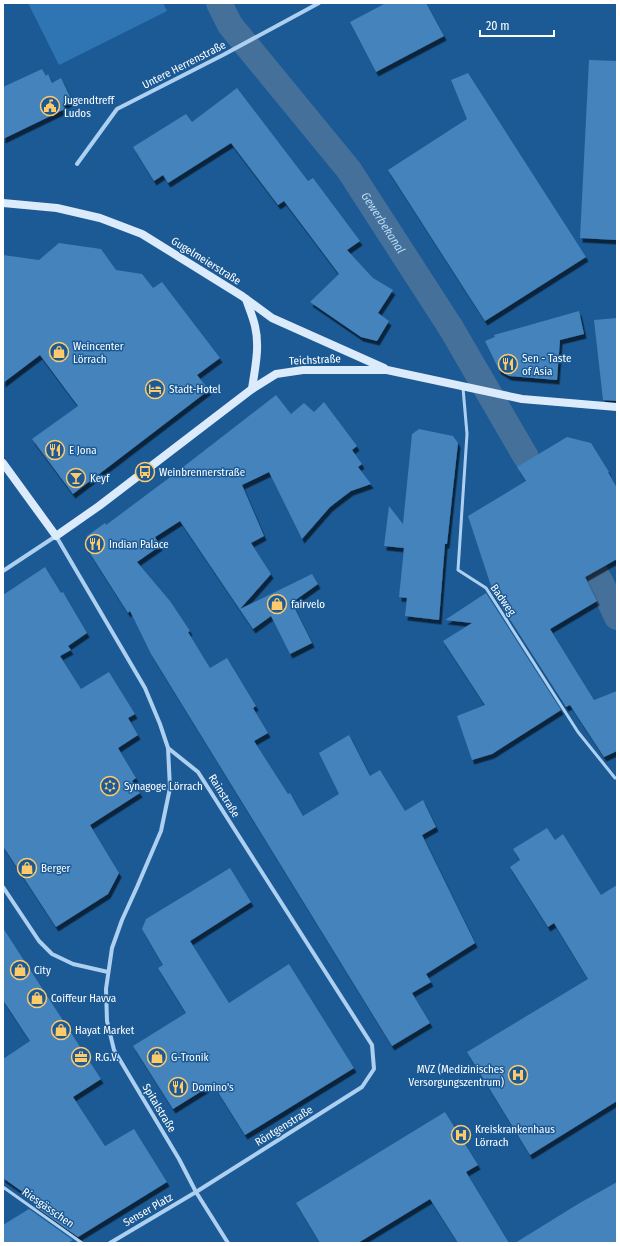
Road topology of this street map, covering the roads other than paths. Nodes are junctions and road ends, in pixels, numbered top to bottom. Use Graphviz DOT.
graph roads {
  1 [pos="319,3"];
  2 [pos="77,164"];
  3 [pos="3,203"];
  4 [pos="246,299"];
  5 [pos="387,370"];
  6 [pos="466,387"];
  7 [pos="252,389"];
  8 [pos="617,407"];
  9 [pos="3,463"];
  10 [pos="56,536"];
  11 [pos="3,571"];
  12 [pos="168,748"];
  13 [pos="617,778"];
  14 [pos="3,887"];
  15 [pos="108,972"];
  16 [pos="374,1069"];
  17 [pos="3,1187"];
  18 [pos="196,1192"];
  19 [pos="82,1243"];
  20 [pos="110,1243"];
  21 [pos="228,1243"];
  1 -- 2 [label="street, Untere Herrenstraße"];
  3 -- 4 [label="street, Gugelmeierstraße"];
  4 -- 5 [label="street, Gugelmeierstraße"];
  4 -- 7 [label="street"];
  5 -- 6 [label="street, Teichstraße"];
  5 -- 7 [label="street, Teichstraße"];
  6 -- 8 [label="street, Teichstraße"];
  6 -- 13 [label="lane, Badweg"];
  7 -- 10 [label="street, Teichstraße"];
  9 -- 10 [label="street"];
  10 -- 11 [label="street, Teichstraße"];
  10 -- 12 [label="street"];
  12 -- 15 [label="street, Spitalstraße"];
  12 -- 16 [label="street, Rainstraße"];
  14 -- 15 [label="street"];
  15 -- 18 [label="street, Spitalstraße"];
  16 -- 18 [label="street, Röntgenstraße"];
  17 -- 19 [label="lane, Riesgässchen"];
  18 -- 20 [label="street, Senser Platz"];
  18 -- 21 [label="street, Spitalstraße"];
}
